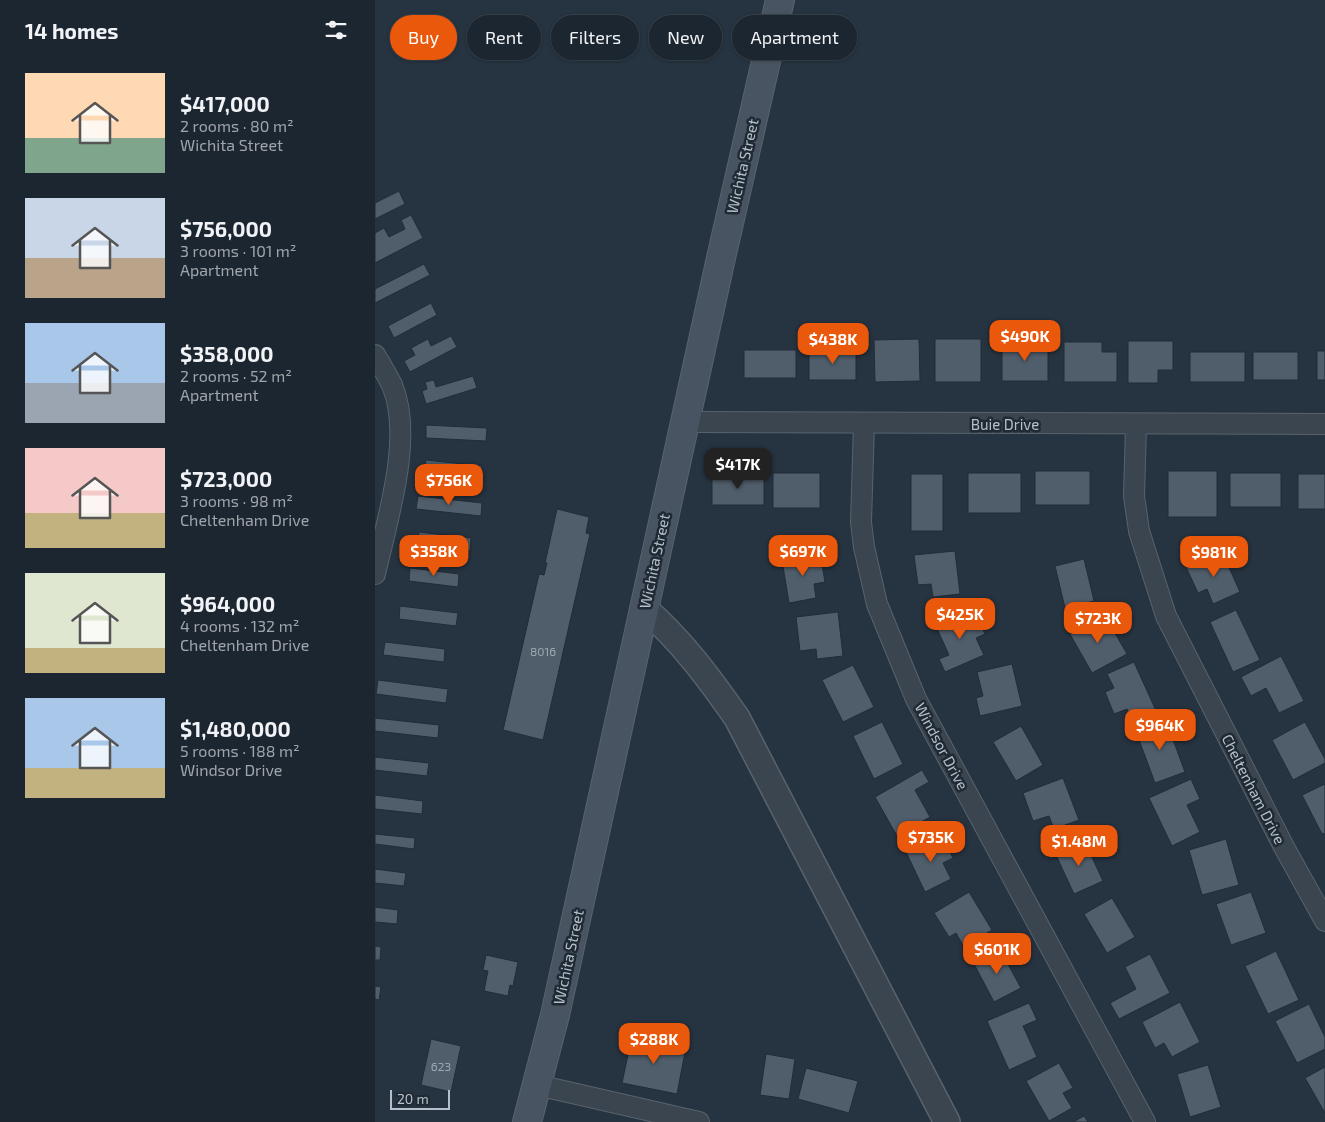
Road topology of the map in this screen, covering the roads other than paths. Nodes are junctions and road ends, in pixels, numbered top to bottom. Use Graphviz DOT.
graph roads {
  1 [pos="781,0"];
  2 [pos="375,355"];
  3 [pos="684,422"];
  4 [pos="864,424"];
  5 [pos="1325,424"];
  6 [pos="1136,425"];
  7 [pos="378,549"];
  8 [pos="375,574"];
  9 [pos="644,608"];
  10 [pos="1325,921"];
  11 [pos="537,1085"];
  12 [pos="527,1122"];
  13 [pos="699,1122"];
  14 [pos="947,1122"];
  15 [pos="1145,1122"];
  1 -- 3 [label="main road, Wichita Street"];
  2 -- 7 [label="street"];
  3 -- 4 [label="street, Buie Drive"];
  3 -- 9 [label="main road, Wichita Street"];
  4 -- 6 [label="street, Buie Drive"];
  4 -- 15 [label="street, Windsor Drive"];
  5 -- 6 [label="street, Buie Drive"];
  6 -- 10 [label="street, Cheltenham Drive"];
  7 -- 8 [label="street"];
  9 -- 11 [label="main road, Wichita Street"];
  9 -- 14 [label="street"];
  11 -- 12 [label="main road, Wichita Street"];
  11 -- 13 [label="street"];
}
